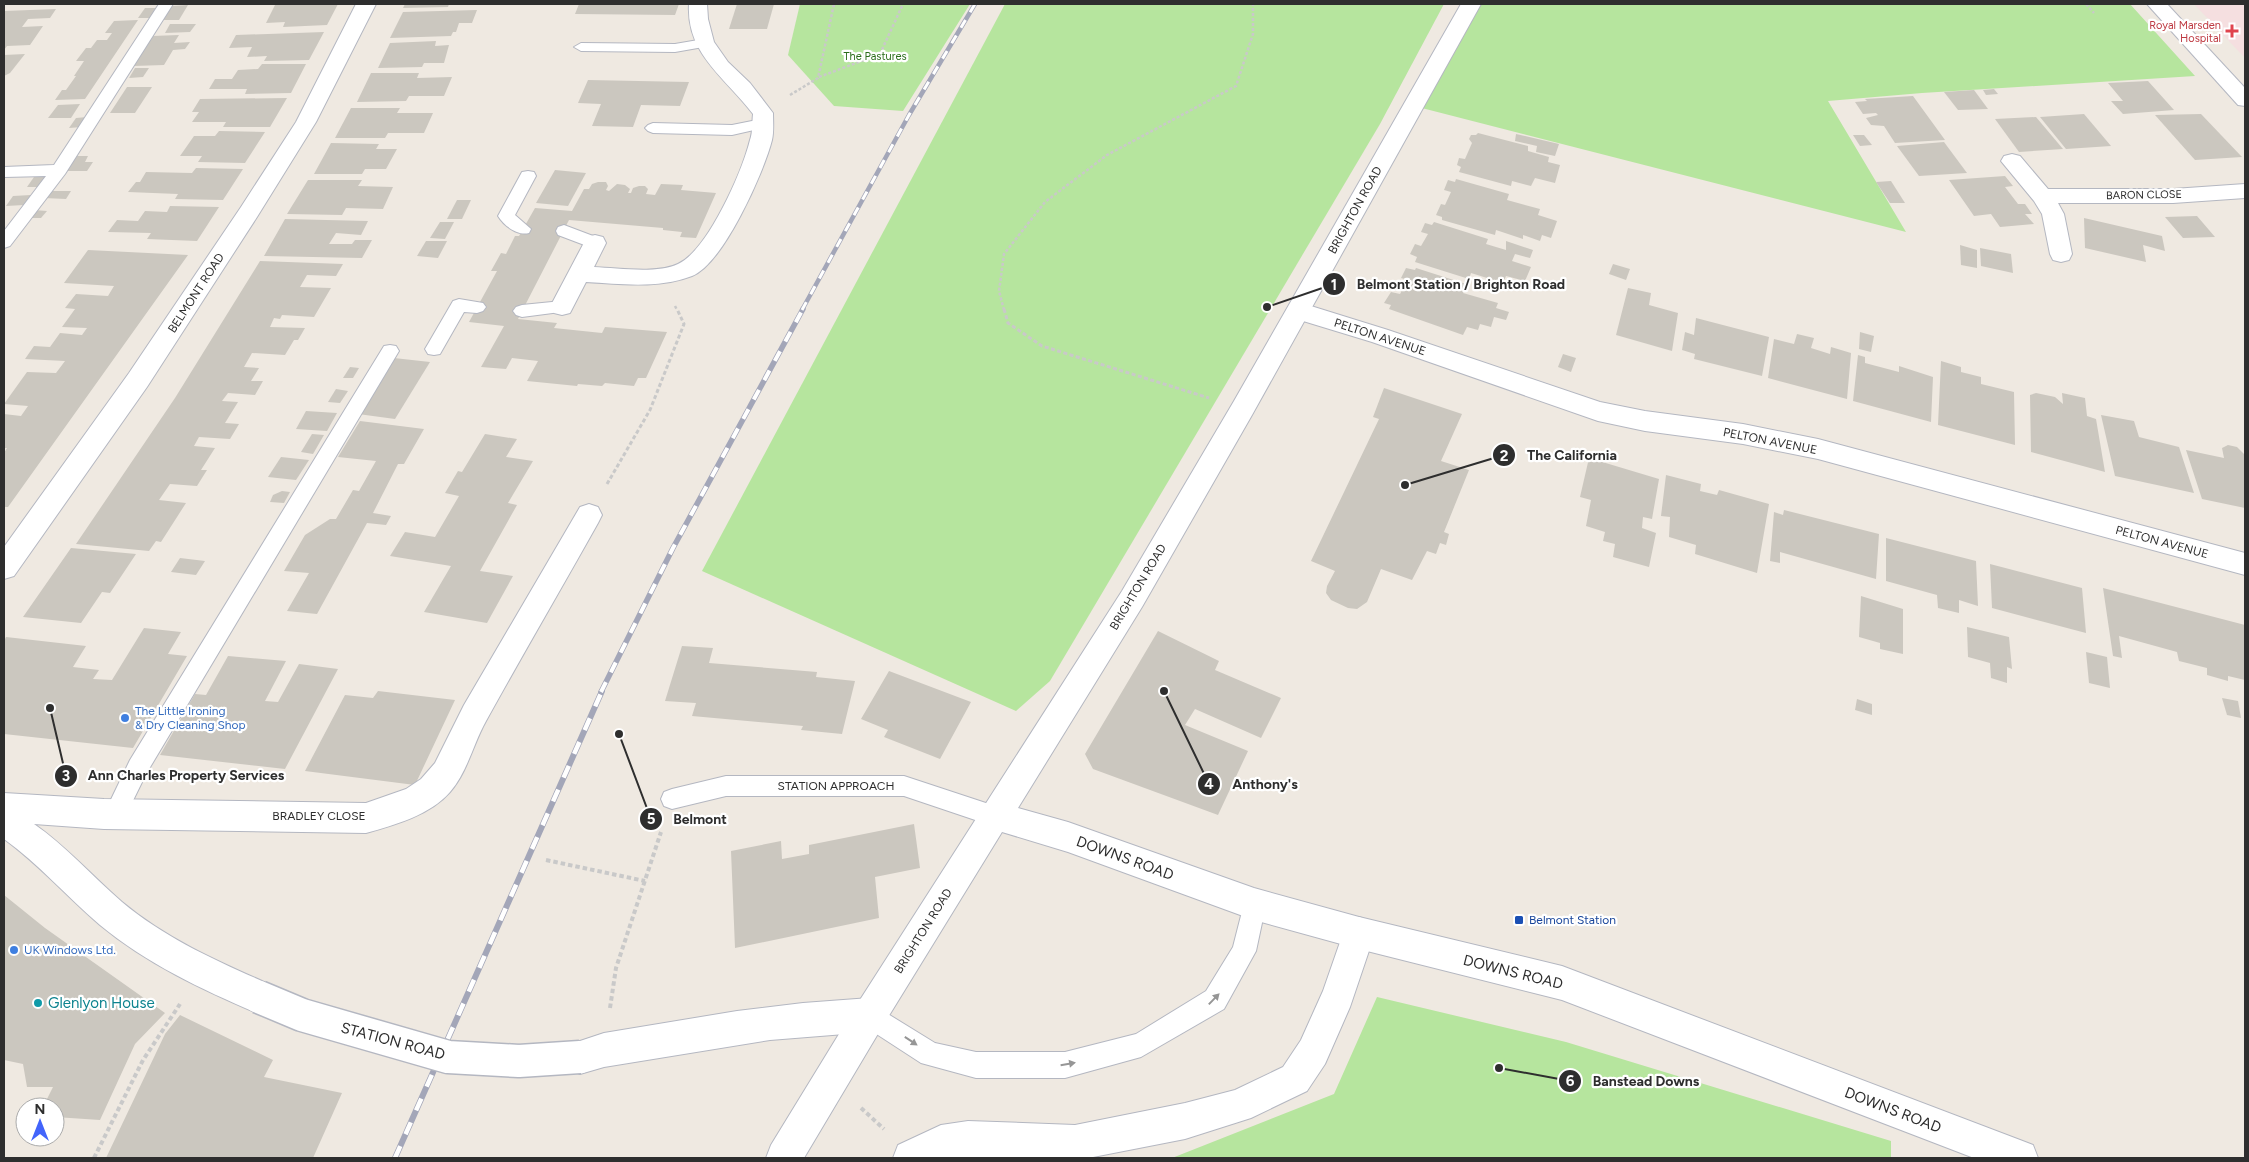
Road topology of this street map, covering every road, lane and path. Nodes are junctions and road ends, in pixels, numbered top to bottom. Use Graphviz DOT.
graph roads {
  1 [pos="166,4"];
  2 [pos="366,4"];
  3 [pos="698,4"];
  4 [pos="834,4"];
  5 [pos="903,4"];
  6 [pos="1253,4"];
  7 [pos="1471,4"];
  8 [pos="2086,4"];
  9 [pos="2157,4"];
  10 [pos="2094,13"];
  11 [pos="704,43"];
  12 [pos="581,47"];
  13 [pos="818,78"];
  14 [pos="2245,100"];
  15 [pos="762,119"];
  16 [pos="653,128"];
  17 [pos="2012,161"];
  18 [pos="59,170"];
  19 [pos="4,172"];
  20 [pos="528,176"];
  21 [pos="2245,191"];
  22 [pos="2042,196"];
  23 [pos="524,229"];
  24 [pos="564,231"];
  25 [pos="4,242"];
  26 [pos="595,243"];
  27 [pos="2061,254"];
  28 [pos="580,274"];
  29 [pos="660,277"];
  30 [pos="478,307"];
  31 [pos="562,307"];
  32 [pos="522,310"];
  33 [pos="1298,310"];
  34 [pos="434,349"];
  35 [pos="390,351"];
  36 [pos="1243,408"];
  37 [pos="589,515"];
  38 [pos="2245,564"];
  39 [pos="4,568"];
  40 [pos="672,799"];
  41 [pos="4,807"];
  42 [pos="115,814"];
  43 [pos="996,816"];
  44 [pos="4,821"];
  45 [pos="546,860"];
  46 [pos="645,880"];
  47 [pos="1254,904"];
  48 [pos="1359,934"];
  49 [pos="616,968"];
  50 [pos="205,972"];
  51 [pos="870,1014"];
  52 [pos="830,1081"];
  53 [pos="912,1157"];
  54 [pos="94,1158"];
  55 [pos="784,1158"];
  56 [pos="2020,1158"];
  1 -- 18 [label="lane"];
  2 -- 39 [label="street, BELMONT ROAD"];
  3 -- 11 [label="street"];
  4 -- 13 [label="path"];
  5 -- 13 [label="path"];
  6 -- 36 [label="path"];
  7 -- 33 [label="street, BRIGHTON ROAD"];
  8 -- 10 [label="path"];
  9 -- 14 [label="street"];
  11 -- 12 [label="lane"];
  11 -- 15 [label="street"];
  13 -- 15 [label="path"];
  15 -- 16 [label="lane"];
  15 -- 29 [label="street"];
  17 -- 22 [label="street"];
  18 -- 19 [label="lane"];
  18 -- 25 [label="lane"];
  20 -- 23 [label="lane"];
  21 -- 22 [label="street, BARON CLOSE"];
  22 -- 27 [label="street"];
  24 -- 26 [label="lane"];
  26 -- 28 [label="street"];
  28 -- 29 [label="street"];
  28 -- 31 [label="street"];
  29 -- 37 [label="path"];
  30 -- 34 [label="lane"];
  31 -- 32 [label="lane"];
  33 -- 36 [label="street, BRIGHTON ROAD"];
  33 -- 38 [label="street, PELTON AVENUE"];
  35 -- 42 [label="lane"];
  36 -- 43 [label="street, BRIGHTON ROAD"];
  37 -- 42 [label="street, BRADLEY CLOSE"];
  40 -- 43 [label="lane, STATION APPROACH"];
  40 -- 46 [label="path"];
  41 -- 42 [label="street, BRADLEY CLOSE"];
  43 -- 47 [label="street, DOWNS ROAD"];
  43 -- 51 [label="street, BRIGHTON ROAD"];
  44 -- 50 [label="street, STATION ROAD"];
  45 -- 46 [label="path"];
  46 -- 49 [label="path"];
  47 -- 48 [label="street, DOWNS ROAD"];
  51 -- 47 [label="lane, one-way"];
  48 -- 53 [label="street"];
  48 -- 56 [label="street, DOWNS ROAD"];
  50 -- 51 [label="street, STATION ROAD, bridge"];
  50 -- 54 [label="path"];
  51 -- 52 [label="street, BRIGHTON ROAD"];
  52 -- 53 [label="path"];
  52 -- 55 [label="street, BRIGHTON ROAD"];
}
